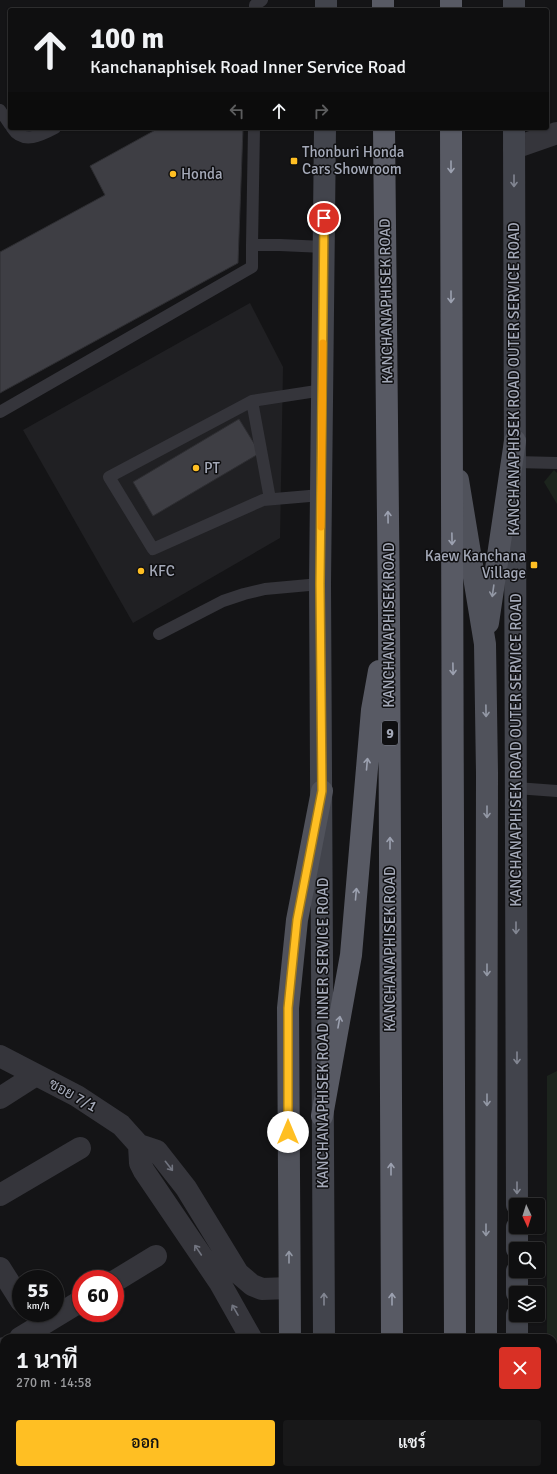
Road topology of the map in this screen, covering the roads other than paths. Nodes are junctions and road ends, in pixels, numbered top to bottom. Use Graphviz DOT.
graph roads {
  1 [pos="0,110"];
  2 [pos="8,122"];
  3 [pos="14,130"];
  4 [pos="51,130"];
  5 [pos="254,130"];
  6 [pos="325,130"];
  7 [pos="384,130"];
  8 [pos="451,130"];
  9 [pos="557,134"];
  10 [pos="514,138"];
  11 [pos="252,245"];
  12 [pos="324,247"];
  13 [pos="323,390"];
  14 [pos="252,401"];
  15 [pos="0,412"];
  16 [pos="451,439"];
  17 [pos="515,452"];
  18 [pos="557,463"];
  19 [pos="321,495"];
  20 [pos="270,499"];
  21 [pos="320,584"];
  22 [pos="389,616"];
  23 [pos="159,634"];
  24 [pos="485,644"];
  25 [pos="516,788"];
  26 [pos="322,791"];
  27 [pos="557,791"];
  28 [pos="0,1056"];
  29 [pos="36,1075"];
  30 [pos="0,1098"];
  31 [pos="322,1116"];
  32 [pos="139,1145"];
  33 [pos="80,1148"];
  34 [pos="0,1195"];
  35 [pos="517,1198"];
  36 [pos="156,1256"];
  37 [pos="0,1268"];
  38 [pos="124,1276"];
  39 [pos="12,1287"];
  40 [pos="289,1288"];
  41 [pos="72,1305"];
  42 [pos="517,1322"];
  43 [pos="29,1326"];
  44 [pos="250,1334"];
  45 [pos="290,1334"];
  46 [pos="324,1334"];
  47 [pos="392,1334"];
  48 [pos="455,1334"];
  49 [pos="486,1334"];
  50 [pos="517,1334"];
  1 -- 2 [label="lane"];
  3 -- 4 [label="lane"];
  5 -- 11 [label="lane"];
  6 -- 12 [label="main road, KANCHANAPHISEK ROAD INNER SERVICE ROAD"];
  22 -- 7 [label="highway, KANCHANAPHISEK ROAD / 9, one-way"];
  8 -- 16 [label="highway, one-way"];
  9 -- 10 [label="street"];
  10 -- 17 [label="main road, KANCHANAPHISEK ROAD OUTER SERVICE ROAD, one-way"];
  11 -- 12 [label="lane"];
  11 -- 15 [label="lane"];
  12 -- 13 [label="main road, KANCHANAPHISEK ROAD INNER SERVICE ROAD"];
  13 -- 14 [label="lane"];
  13 -- 19 [label="main road, KANCHANAPHISEK ROAD INNER SERVICE ROAD"];
  14 -- 20 [label="lane"];
  14 -- 20 [label="lane"];
  16 -- 24 [label="main road"];
  16 -- 48 [label="highway, one-way"];
  17 -- 18 [label="lane"];
  17 -- 24 [label="main road, one-way"];
  17 -- 25 [label="main road, KANCHANAPHISEK ROAD OUTER SERVICE ROAD"];
  19 -- 20 [label="lane"];
  19 -- 21 [label="main road, KANCHANAPHISEK ROAD INNER SERVICE ROAD"];
  21 -- 23 [label="lane"];
  21 -- 26 [label="main road, KANCHANAPHISEK ROAD INNER SERVICE ROAD"];
  31 -- 22 [label="highway, one-way"];
  47 -- 22 [label="highway, KANCHANAPHISEK ROAD / 9, one-way"];
  24 -- 49 [label="main road, one-way"];
  25 -- 27 [label="lane"];
  25 -- 35 [label="main road, KANCHANAPHISEK ROAD OUTER SERVICE ROAD, one-way"];
  26 -- 31 [label="main road, KANCHANAPHISEK ROAD INNER SERVICE ROAD"];
  40 -- 26 [label="main road, one-way"];
  28 -- 29 [label="street, ซอย 7/1"];
  29 -- 30 [label="street"];
  29 -- 32 [label="street, ซอย 7/1"];
  46 -- 31 [label="main road, KANCHANAPHISEK ROAD INNER SERVICE ROAD, one-way"];
  32 -- 40 [label="street, one-way"];
  44 -- 32 [label="street, one-way"];
  33 -- 34 [label="street"];
  36 -- 38 [label="street"];
  37 -- 39 [label="street"];
  40 -- 45 [label="main road"];
  41 -- 43 [label="street"];
  42 -- 50 [label="main road"];
}
